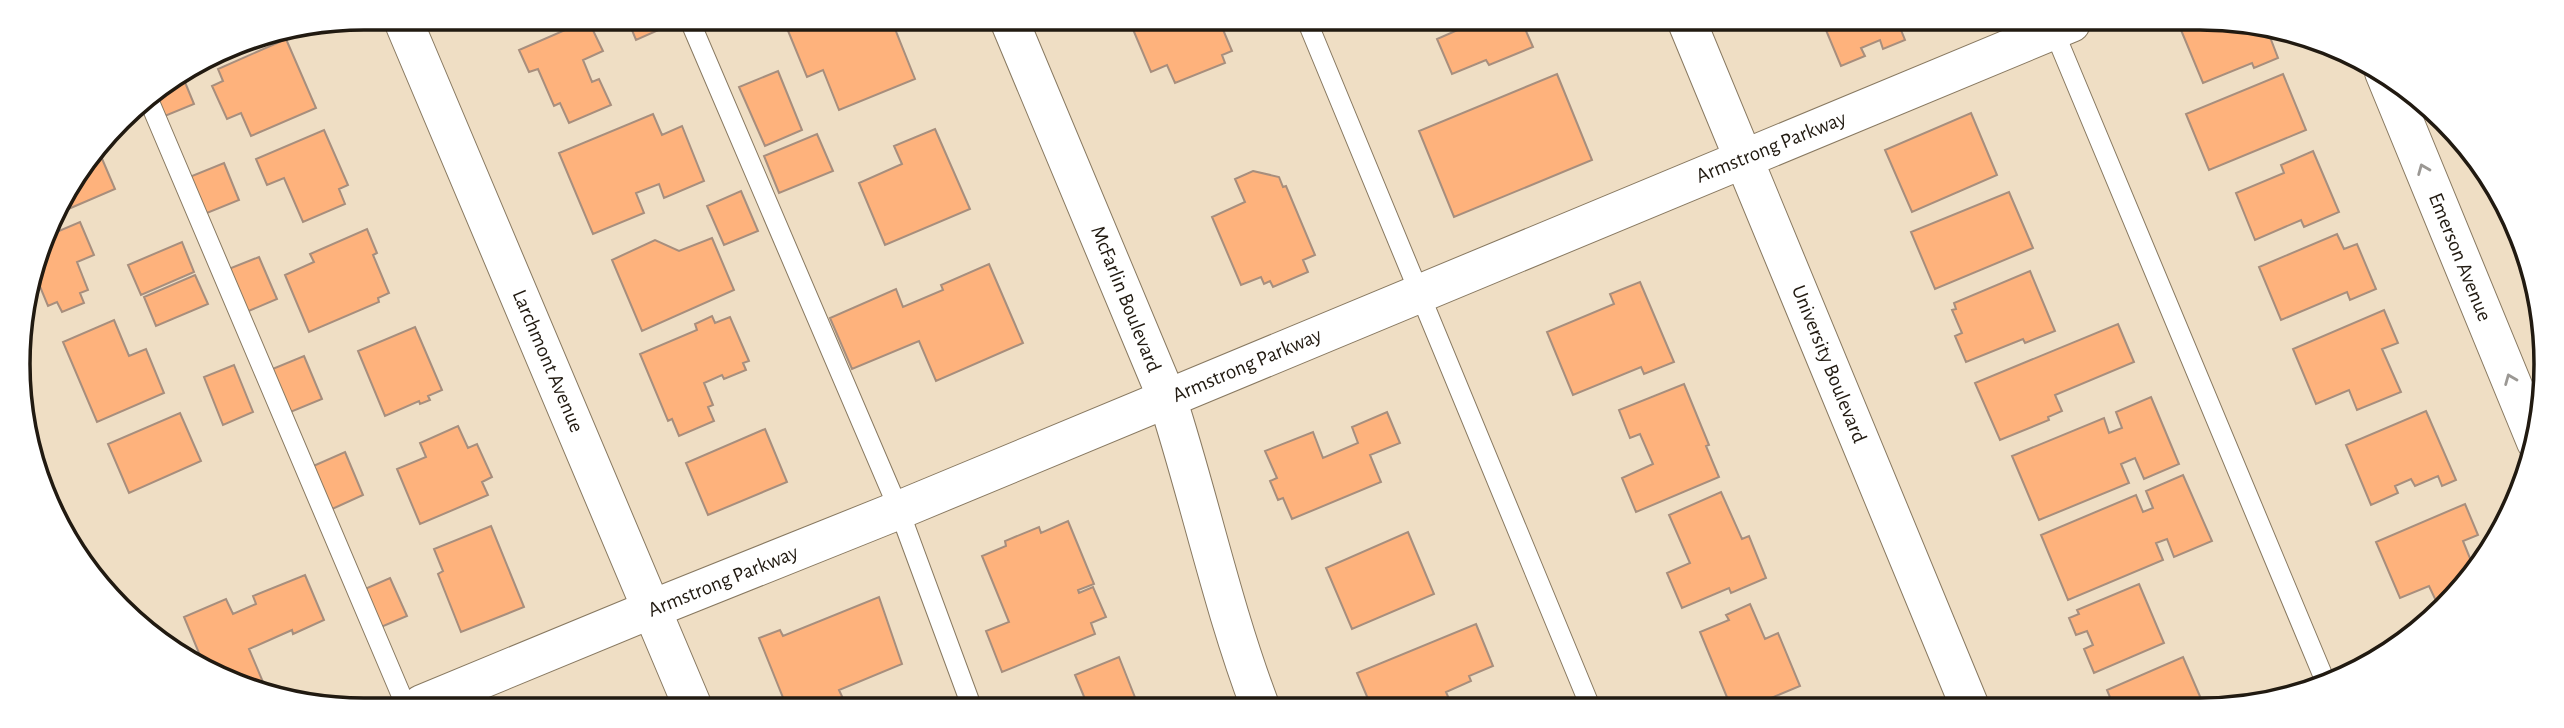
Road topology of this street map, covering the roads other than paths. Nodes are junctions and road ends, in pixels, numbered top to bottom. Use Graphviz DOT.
graph roads {
  1 [pos="407,30"];
  2 [pos="694,30"];
  3 [pos="1013,30"];
  4 [pos="1311,30"];
  5 [pos="1690,30"];
  6 [pos="2049,30"];
  7 [pos="2060,30"];
  8 [pos="2391,90"];
  9 [pos="152,107"];
  10 [pos="1745,158"];
  11 [pos="1419,293"];
  12 [pos="1167,398"];
  13 [pos="2529,424"];
  14 [pos="899,510"];
  15 [pos="652,608"];
  16 [pos="2323,675"];
  17 [pos="402,698"];
  18 [pos="436,698"];
  19 [pos="689,698"];
  20 [pos="968,698"];
  21 [pos="1257,698"];
  22 [pos="1587,698"];
  23 [pos="1966,698"];
  1 -- 15 [label="street, Larchmont Avenue"];
  2 -- 14 [label="lane"];
  3 -- 12 [label="street, McFarlin Boulevard"];
  4 -- 11 [label="lane"];
  5 -- 10 [label="street, University Boulevard"];
  6 -- 10 [label="street, Armstrong Parkway"];
  7 -- 16 [label="lane"];
  13 -- 8 [label="street, Emerson Avenue, one-way"];
  9 -- 17 [label="lane"];
  10 -- 11 [label="street, Armstrong Parkway"];
  10 -- 23 [label="street, University Boulevard"];
  11 -- 12 [label="street, Armstrong Parkway"];
  11 -- 22 [label="lane"];
  12 -- 14 [label="street, Armstrong Parkway"];
  12 -- 21 [label="street, McFarlin Boulevard"];
  14 -- 15 [label="street, Armstrong Parkway"];
  14 -- 20 [label="lane"];
  15 -- 18 [label="street, Armstrong Parkway"];
  15 -- 19 [label="street, Larchmont Avenue"];
}
